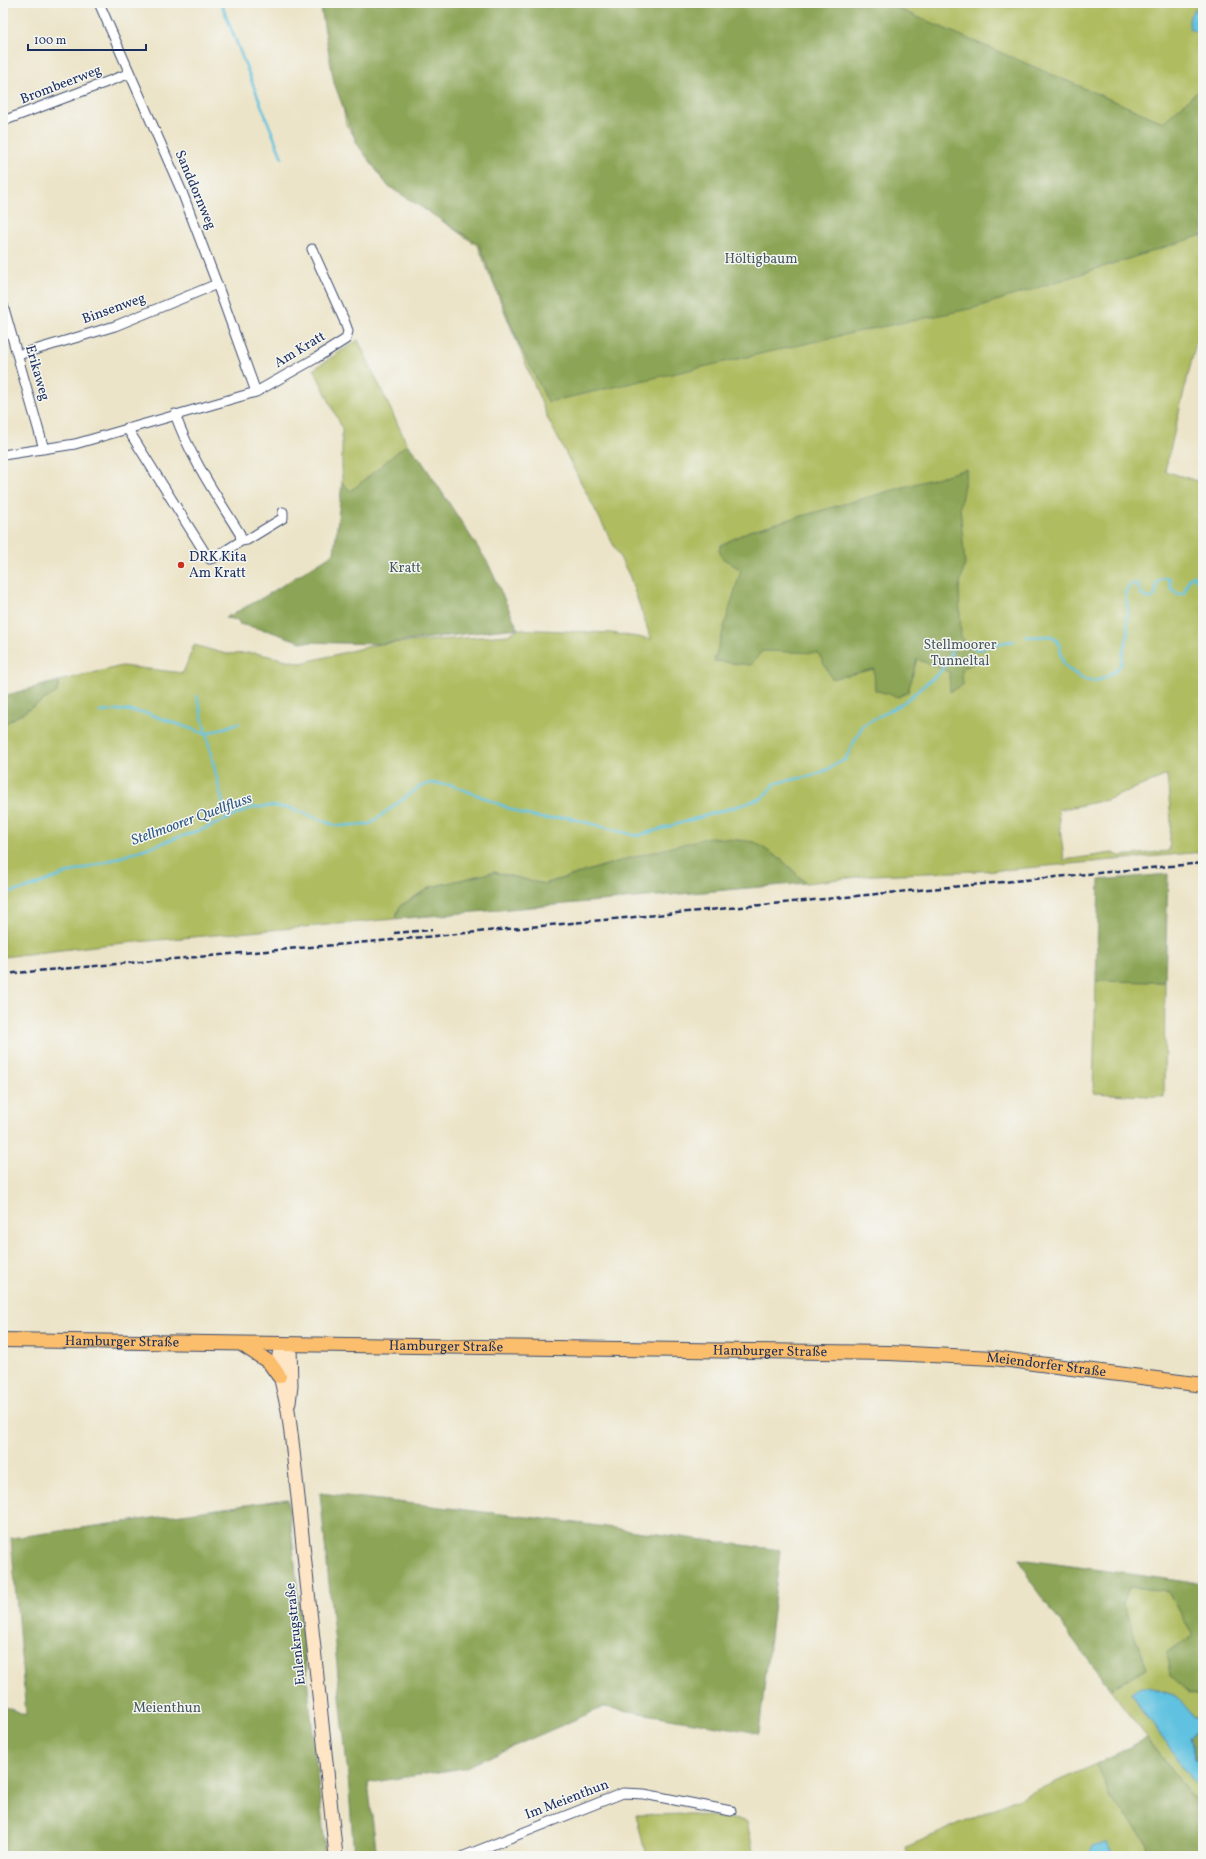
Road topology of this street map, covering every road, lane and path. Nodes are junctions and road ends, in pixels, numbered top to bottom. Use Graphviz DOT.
graph roads {
  1 [pos="99,3"];
  2 [pos="128,74"];
  3 [pos="3,121"];
  4 [pos="312,248"];
  5 [pos="218,284"];
  6 [pos="3,305"];
  7 [pos="18,355"];
  8 [pos="256,392"];
  9 [pos="174,414"];
  10 [pos="127,428"];
  11 [pos="44,449"];
  12 [pos="3,455"];
  13 [pos="283,512"];
  14 [pos="241,541"];
  15 [pos="3,1340"];
  16 [pos="241,1344"];
  17 [pos="290,1345"];
  18 [pos="889,1353"];
  19 [pos="279,1376"];
  20 [pos="1203,1385"];
  21 [pos="288,1410"];
  22 [pos="731,1811"];
  23 [pos="336,1856"];
  24 [pos="464,1856"];
  1 -- 2 [label="street, Sanddornweg"];
  2 -- 3 [label="street, Brombeerweg"];
  2 -- 5 [label="street, Sanddornweg"];
  4 -- 8 [label="street, Am Kratt"];
  5 -- 7 [label="street, Binsenweg"];
  5 -- 8 [label="street, Sanddornweg"];
  6 -- 7 [label="street, Erikaweg"];
  7 -- 11 [label="street, Erikaweg"];
  8 -- 9 [label="street, Am Kratt"];
  9 -- 10 [label="street, Am Kratt"];
  9 -- 14 [label="street"];
  10 -- 11 [label="street, Am Kratt"];
  10 -- 14 [label="street"];
  11 -- 12 [label="street, Am Kratt"];
  13 -- 14 [label="street"];
  15 -- 16 [label="main road, Hamburger Straße"];
  16 -- 17 [label="main road, Hamburger Straße"];
  16 -- 19 [label="main road"];
  17 -- 18 [label="main road, Hamburger Straße"];
  17 -- 19 [label="main road, Eulenkrugstraße"];
  17 -- 21 [label="main road, Eulenkrugstraße"];
  18 -- 20 [label="main road, Meiendorfer Straße"];
  19 -- 21 [label="main road, Eulenkrugstraße"];
  21 -- 23 [label="main road, Eulenkrugstraße"];
  22 -- 24 [label="street, Im Meienthun"];
}
